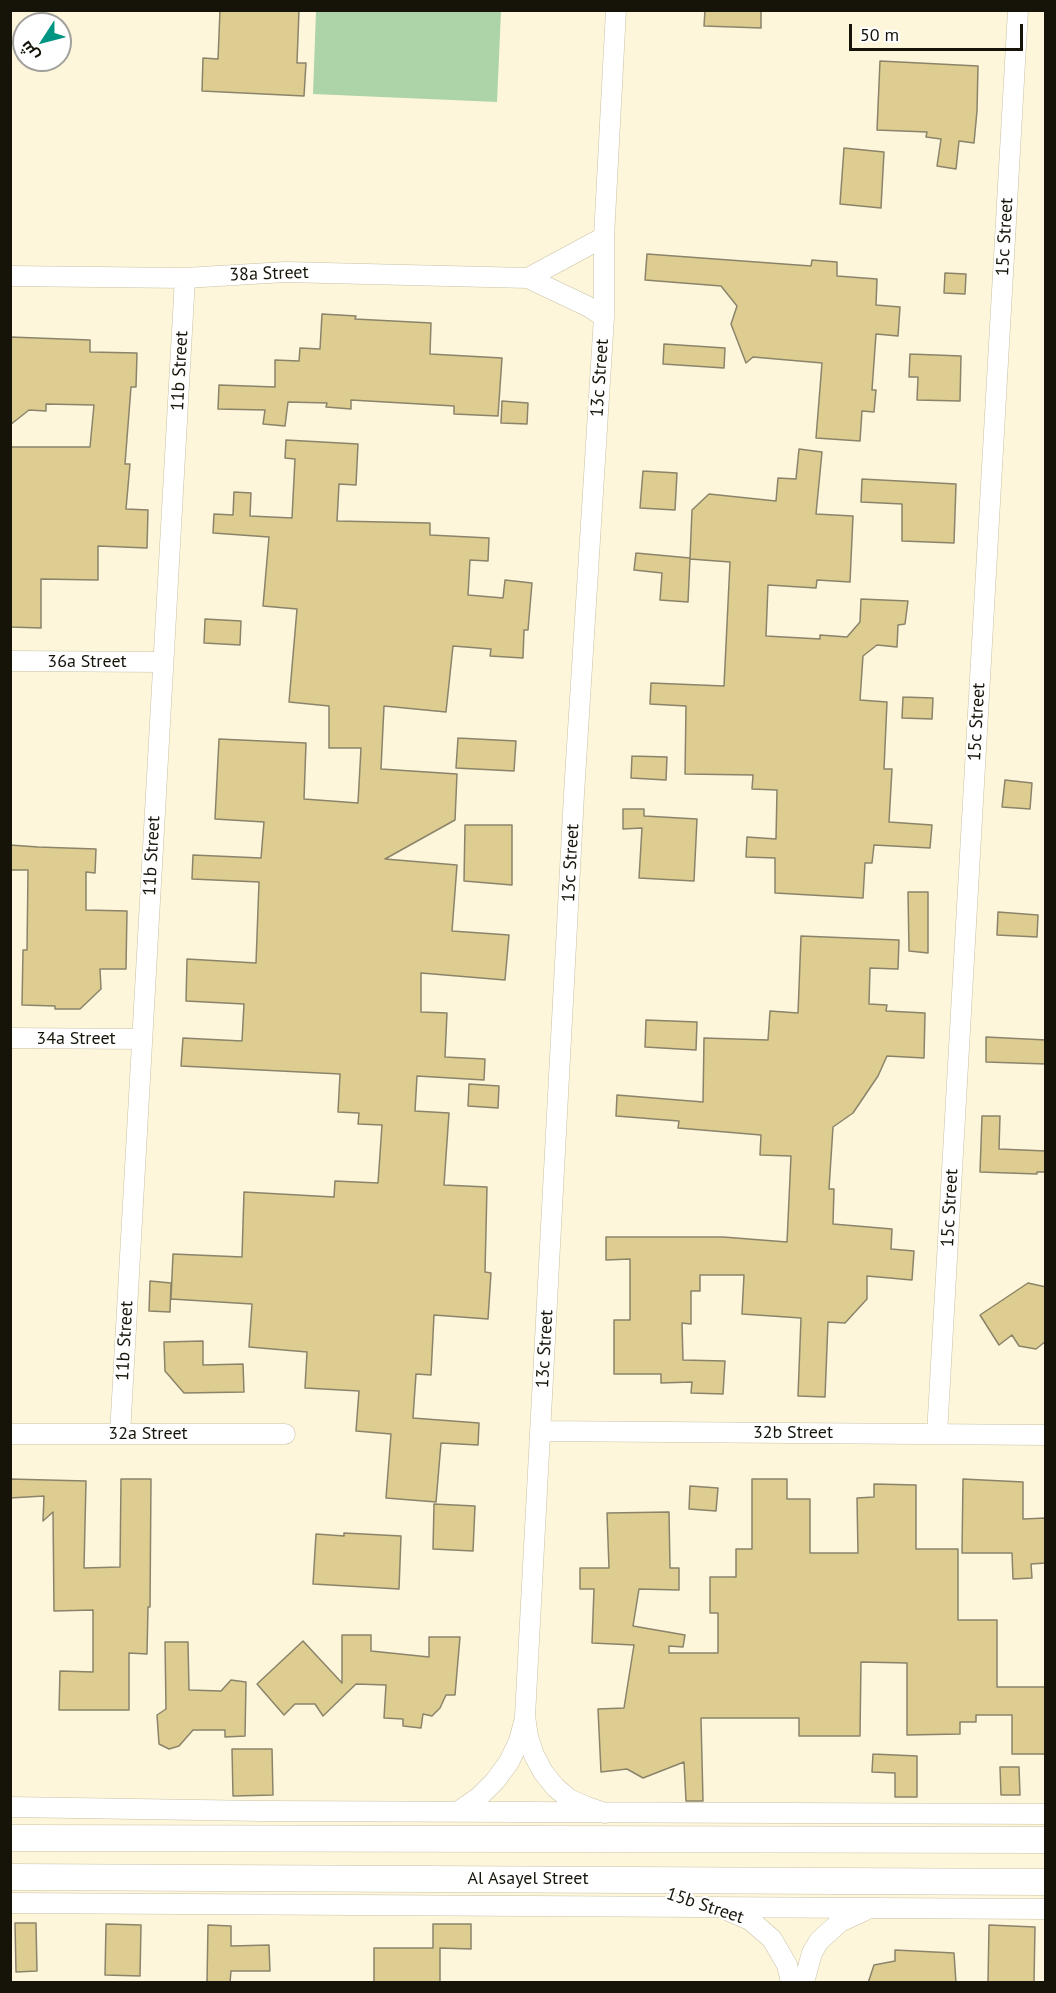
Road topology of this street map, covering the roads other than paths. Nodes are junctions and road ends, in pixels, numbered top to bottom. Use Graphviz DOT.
graph roads {
  1 [pos="616,10"];
  2 [pos="1018,10"];
  3 [pos="604,237"];
  4 [pos="10,276"];
  5 [pos="185,278"];
  6 [pos="528,278"];
  7 [pos="604,317"];
  8 [pos="10,661"];
  9 [pos="163,662"];
  10 [pos="10,1038"];
  11 [pos="142,1039"];
  12 [pos="540,1431"];
  13 [pos="10,1434"];
  14 [pos="120,1434"];
  15 [pos="285,1434"];
  16 [pos="938,1434"];
  17 [pos="1046,1435"];
  18 [pos="525,1716"];
  19 [pos="10,1807"];
  20 [pos="459,1811"];
  21 [pos="604,1812"];
  22 [pos="1046,1814"];
  23 [pos="10,1838"];
  24 [pos="1046,1840"];
  25 [pos="10,1877"];
  26 [pos="621,1879"];
  27 [pos="1046,1882"];
  28 [pos="10,1903"];
  29 [pos="709,1907"];
  30 [pos="879,1908"];
  31 [pos="1046,1909"];
  32 [pos="791,1983"];
  33 [pos="804,1983"];
  1 -- 3 [label="street, 13c Street"];
  2 -- 16 [label="street, 15c Street"];
  3 -- 6 [label="street, 38a Street"];
  3 -- 7 [label="street, 13c Street"];
  4 -- 5 [label="street, 38a Street"];
  5 -- 6 [label="street, 38a Street"];
  5 -- 9 [label="street, 11b Street"];
  6 -- 7 [label="street, 38a Street"];
  7 -- 12 [label="street, 13c Street"];
  8 -- 9 [label="street, 36a Street"];
  9 -- 11 [label="street, 11b Street"];
  10 -- 11 [label="street, 34a Street"];
  11 -- 14 [label="street, 11b Street"];
  12 -- 16 [label="street, 32b Street"];
  12 -- 18 [label="street, 13c Street"];
  13 -- 14 [label="street, 32a Street"];
  14 -- 15 [label="street, 32a Street"];
  16 -- 17 [label="street, 32b Street"];
  18 -- 20 [label="street, 13c Street"];
  18 -- 21 [label="street, 13c Street"];
  19 -- 20 [label="street"];
  20 -- 21 [label="street"];
  21 -- 22 [label="street"];
  23 -- 24 [label="street"];
  25 -- 26 [label="street, Al Asayel Street"];
  26 -- 27 [label="street, Al Asayel Street"];
  26 -- 29 [label="street, 15b Street"];
  28 -- 29 [label="street"];
  29 -- 30 [label="street"];
  29 -- 32 [label="street, 15b Street"];
  30 -- 31 [label="street"];
  30 -- 33 [label="street"];
}
